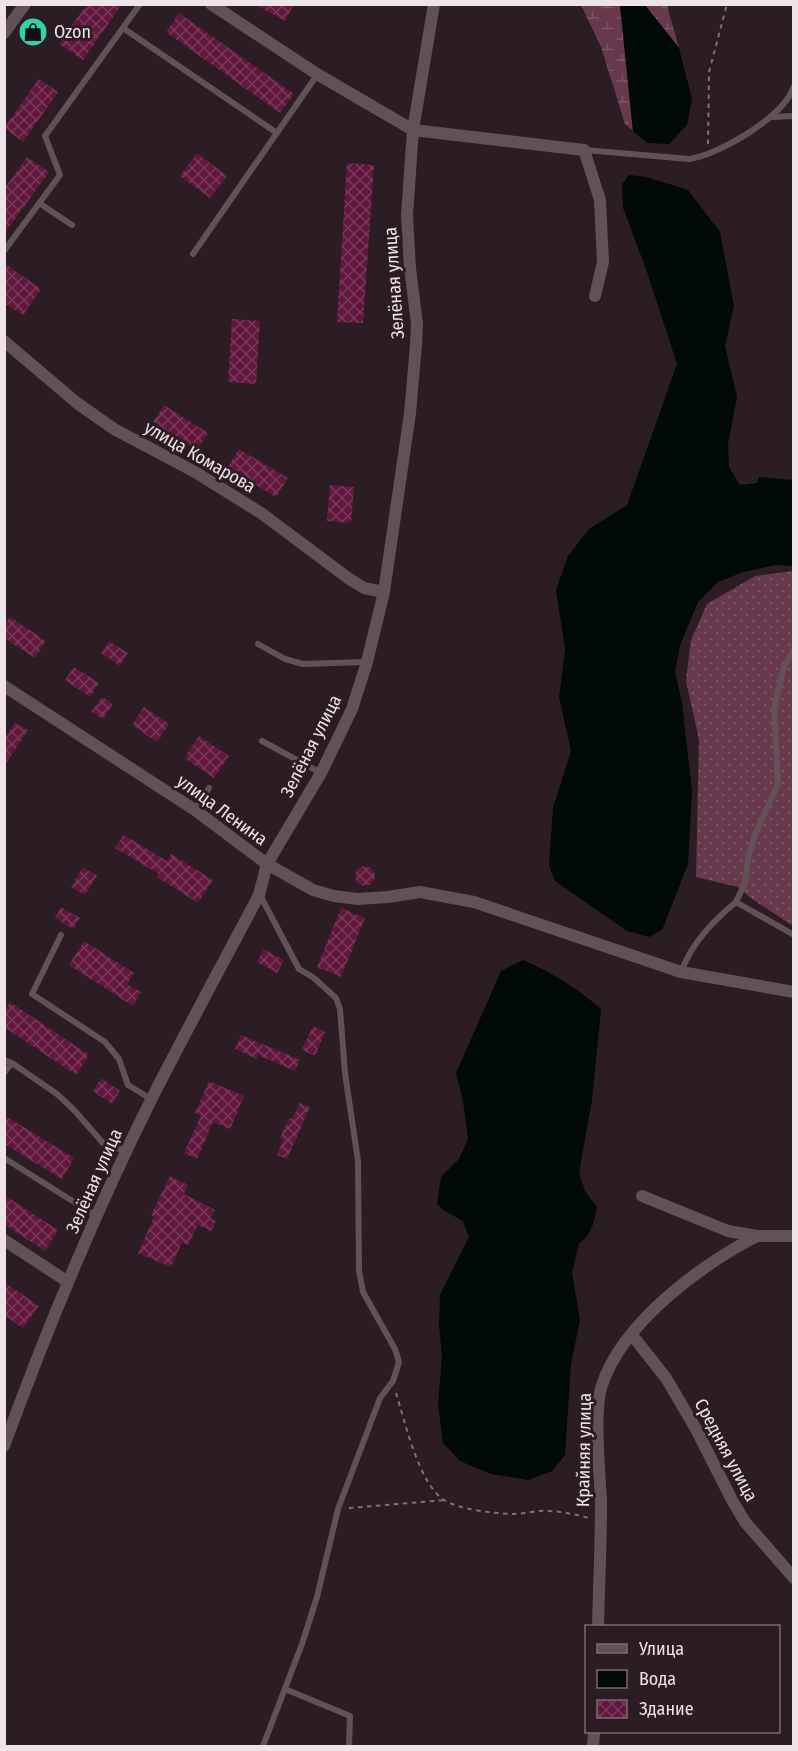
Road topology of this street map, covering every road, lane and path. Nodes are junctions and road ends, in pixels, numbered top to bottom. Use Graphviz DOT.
graph roads {
  1 [pos="25,4"];
  2 [pos="140,4"];
  3 [pos="211,4"];
  4 [pos="434,4"];
  5 [pos="727,4"];
  6 [pos="123,28"];
  7 [pos="4,33"];
  8 [pos="317,74"];
  9 [pos="794,86"];
  10 [pos="794,116"];
  11 [pos="772,117"];
  12 [pos="413,130"];
  13 [pos="277,133"];
  14 [pos="584,150"];
  15 [pos="702,157"];
  16 [pos="39,203"];
  17 [pos="72,225"];
  18 [pos="4,251"];
  19 [pos="193,255"];
  20 [pos="595,296"];
  21 [pos="4,341"];
  22 [pos="384,592"];
  23 [pos="258,644"];
  24 [pos="794,650"];
  25 [pos="366,662"];
  26 [pos="4,686"];
  27 [pos="262,741"];
  28 [pos="321,773"];
  29 [pos="209,788"];
  30 [pos="195,810"];
  31 [pos="267,864"];
  32 [pos="260,895"];
  33 [pos="736,902"];
  34 [pos="61,935"];
  35 [pos="794,935"];
  36 [pos="681,972"];
  37 [pos="794,992"];
  38 [pos="4,1060"];
  39 [pos="12,1063"];
  40 [pos="4,1073"];
  41 [pos="152,1099"];
  42 [pos="127,1150"];
  43 [pos="4,1158"];
  44 [pos="642,1196"];
  45 [pos="98,1217"];
  46 [pos="757,1236"];
  47 [pos="794,1236"];
  48 [pos="4,1240"];
  49 [pos="69,1282"];
  50 [pos="632,1335"];
  51 [pos="393,1381"];
  52 [pos="8,1426"];
  53 [pos="4,1446"];
  54 [pos="445,1500"];
  55 [pos="338,1509"];
  56 [pos="601,1520"];
  57 [pos="794,1578"];
  58 [pos="598,1625"];
  59 [pos="285,1689"];
  60 [pos="263,1746"];
  61 [pos="350,1746"];
  1 -- 7 [label="street"];
  2 -- 6 [label="lane"];
  3 -- 8 [label="street"];
  4 -- 12 [label="street, Зелёная улица"];
  5 -- 15 [label="path"];
  6 -- 13 [label="lane"];
  6 -- 16 [label="lane"];
  8 -- 12 [label="street"];
  8 -- 13 [label="lane"];
  9 -- 11 [label="lane"];
  10 -- 11 [label="lane"];
  11 -- 15 [label="lane"];
  12 -- 14 [label="street"];
  12 -- 22 [label="street, Зелёная улица"];
  13 -- 19 [label="lane"];
  14 -- 15 [label="lane"];
  14 -- 20 [label="street"];
  16 -- 17 [label="lane"];
  16 -- 18 [label="lane"];
  21 -- 22 [label="street, улица Комарова"];
  22 -- 25 [label="street, Зелёная улица"];
  23 -- 25 [label="lane"];
  24 -- 33 [label="lane"];
  25 -- 28 [label="street, Зелёная улица"];
  26 -- 30 [label="street, улица Ленина"];
  27 -- 28 [label="lane"];
  28 -- 31 [label="street, Зелёная улица"];
  29 -- 30 [label="lane"];
  30 -- 31 [label="street, улица Ленина"];
  31 -- 32 [label="street, Зелёная улица"];
  31 -- 36 [label="street, улица Ленина"];
  32 -- 41 [label="street, Зелёная улица"];
  32 -- 51 [label="lane"];
  33 -- 35 [label="lane"];
  33 -- 36 [label="lane"];
  34 -- 41 [label="lane"];
  36 -- 37 [label="street, улица Ленина"];
  38 -- 39 [label="lane"];
  39 -- 40 [label="lane"];
  39 -- 42 [label="lane"];
  41 -- 42 [label="street, Зелёная улица"];
  42 -- 45 [label="street, Зелёная улица"];
  43 -- 45 [label="lane"];
  44 -- 46 [label="street"];
  45 -- 49 [label="street, Зелёная улица"];
  46 -- 47 [label="street"];
  46 -- 50 [label="street, Крайняя улица"];
  48 -- 49 [label="street"];
  49 -- 52 [label="street, Зелёная улица"];
  50 -- 56 [label="street, Крайняя улица"];
  50 -- 57 [label="street, Средняя улица"];
  51 -- 54 [label="path"];
  51 -- 55 [label="lane"];
  52 -- 53 [label="street, Зелёная улица"];
  54 -- 55 [label="path"];
  54 -- 56 [label="path"];
  55 -- 59 [label="lane"];
  56 -- 58 [label="street, Крайняя улица"];
  59 -- 60 [label="lane"];
  59 -- 61 [label="lane"];
}
